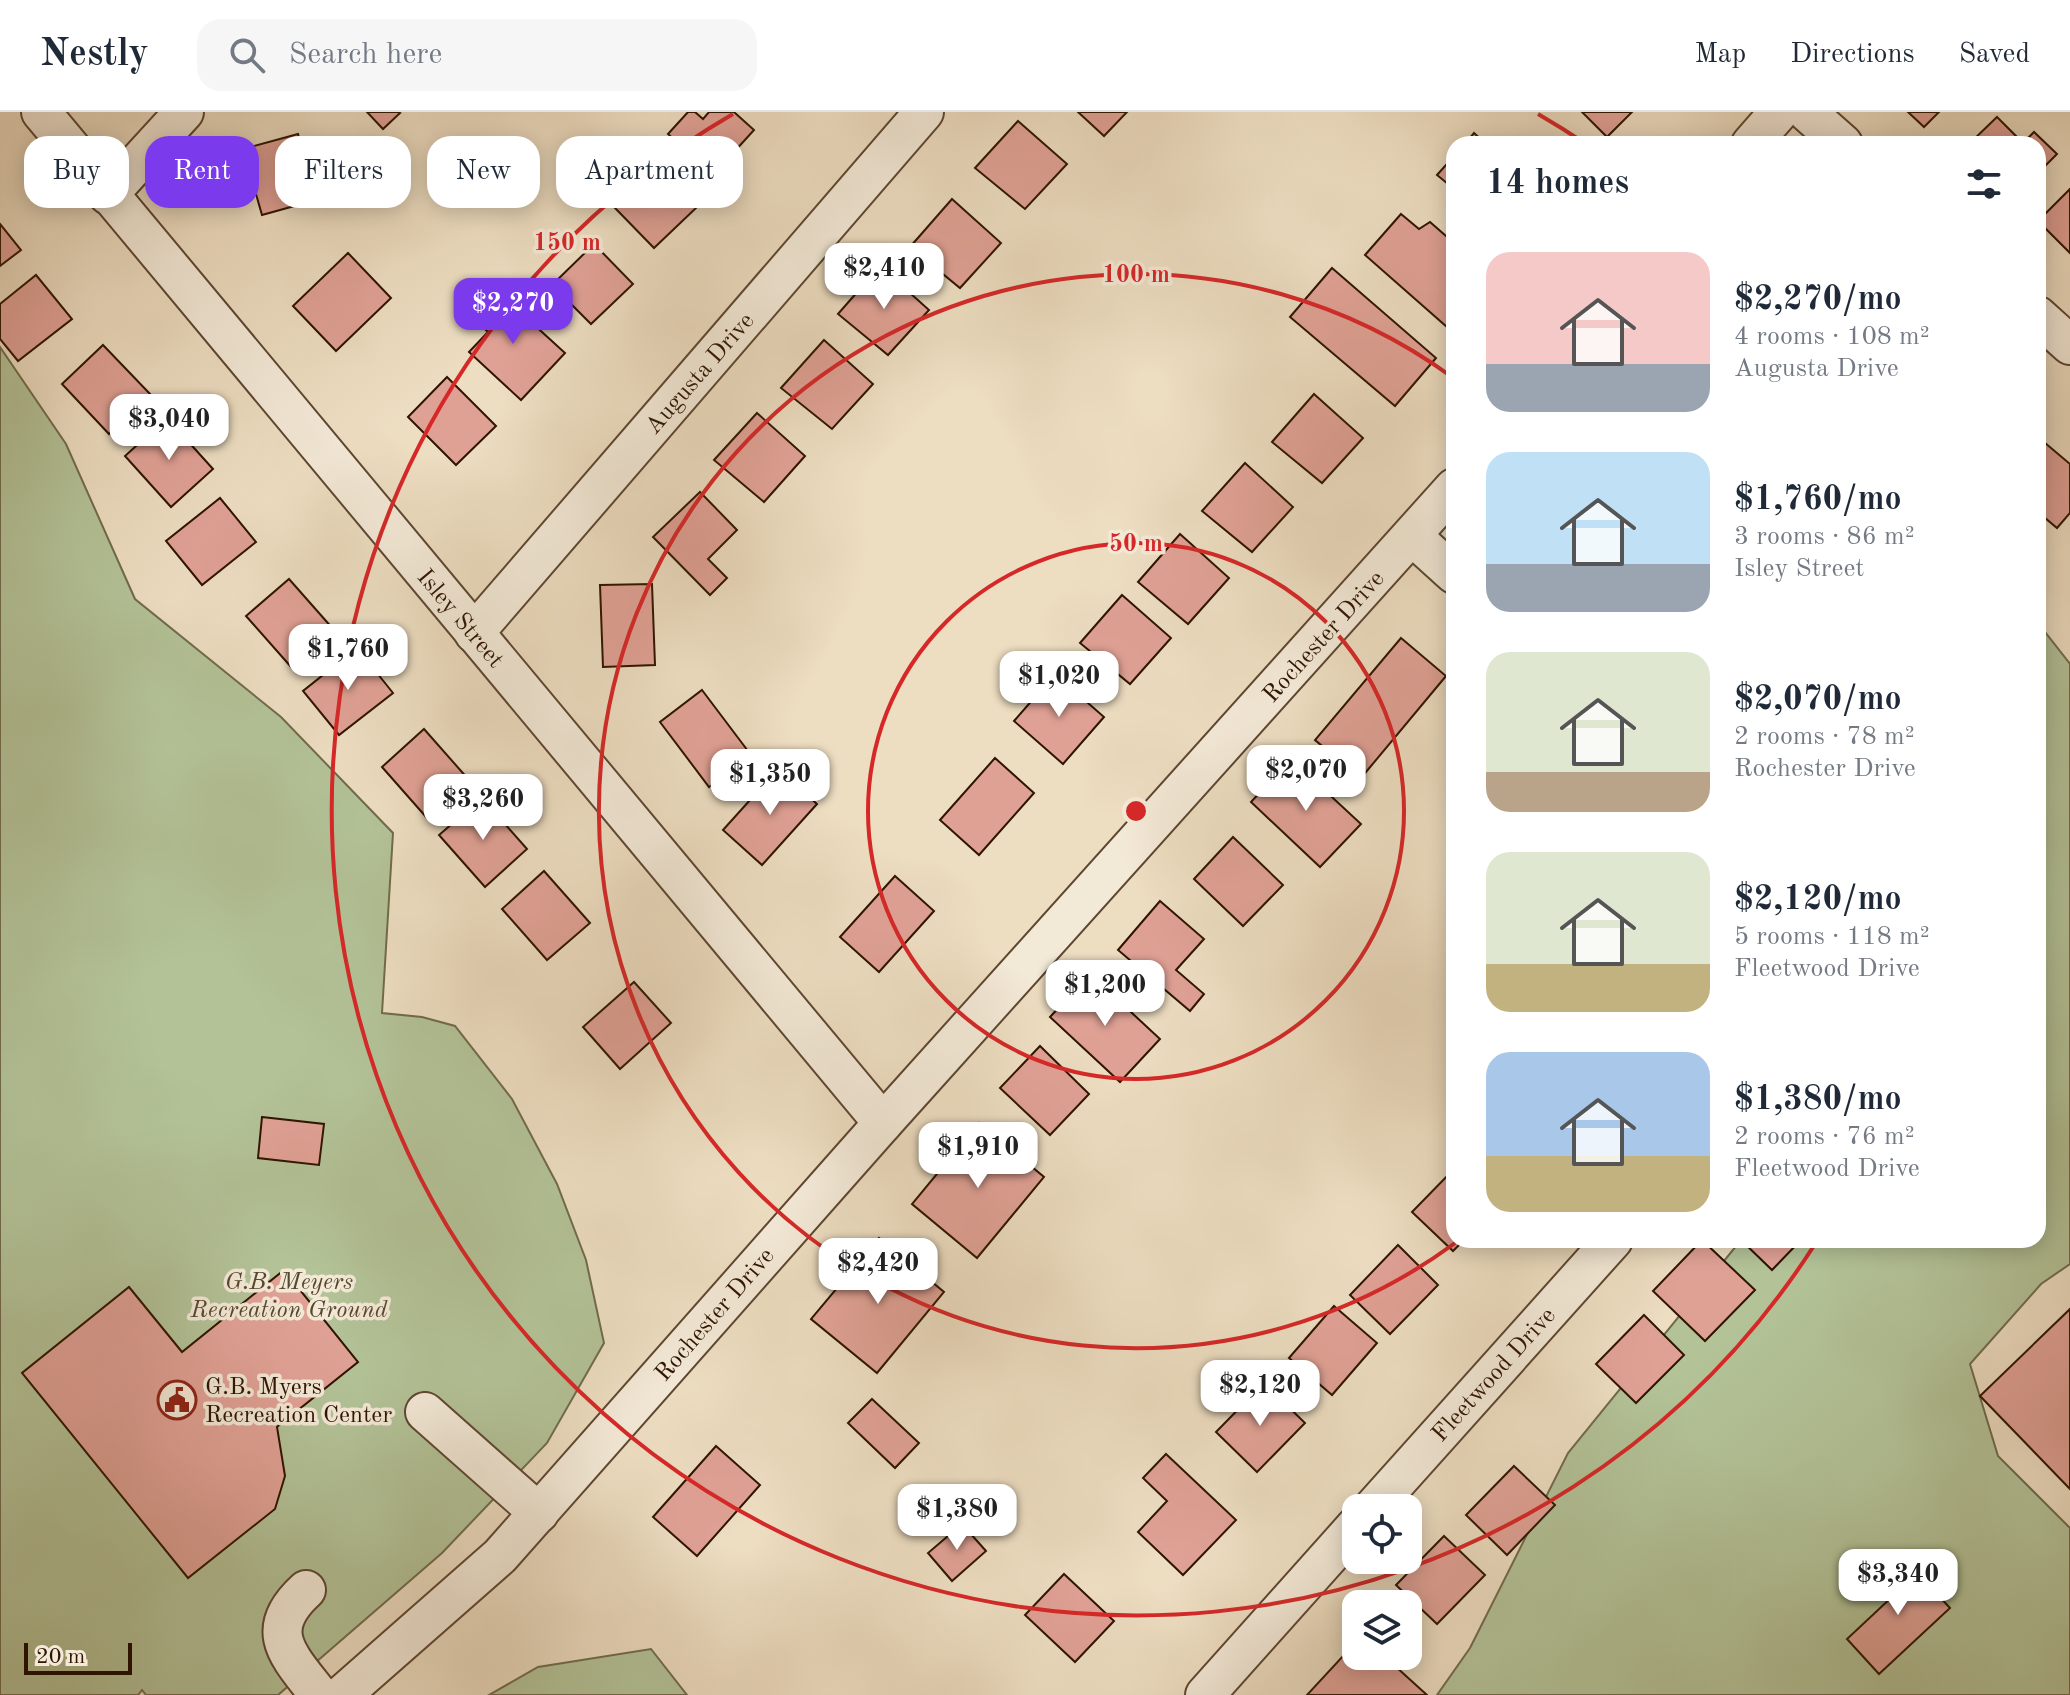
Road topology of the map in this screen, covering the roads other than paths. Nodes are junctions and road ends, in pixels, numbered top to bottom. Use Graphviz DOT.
graph roads {
  1 [pos="41,112"];
  2 [pos="184,112"];
  3 [pos="924,112"];
  4 [pos="1779,112"];
  5 [pos="1807,112"];
  6 [pos="60,136"];
  7 [pos="1758,136"];
  8 [pos="1834,136"];
  9 [pos="129,172"];
  10 [pos="119,208"];
  11 [pos="2046,323"];
  12 [pos="2070,345"];
  13 [pos="1446,497"];
  14 [pos="1412,536"];
  15 [pos="1446,567"];
  16 [pos="474,633"];
  17 [pos="883,1123"];
  18 [pos="1606,1248"];
  19 [pos="425,1412"];
  20 [pos="1386,1494"];
  21 [pos="539,1513"];
  22 [pos="1342,1542"];
  23 [pos="306,1590"];
  24 [pos="319,1695"];
  25 [pos="342,1695"];
  26 [pos="1205,1695"];
  1 -- 6 [label="street, Isley Street"];
  2 -- 9 [label="street"];
  3 -- 16 [label="street, Augusta Drive"];
  4 -- 7 [label="street"];
  5 -- 8 [label="street"];
  10 -- 16 [label="street, Isley Street"];
  11 -- 12 [label="street"];
  13 -- 14 [label="street, Rochester Drive"];
  14 -- 15 [label="street"];
  14 -- 17 [label="street, Rochester Drive"];
  16 -- 17 [label="street, Isley Street"];
  17 -- 21 [label="street, Rochester Drive"];
  18 -- 20 [label="street, Fleetwood Drive"];
  19 -- 21 [label="street"];
  21 -- 25 [label="street, Rochester Drive"];
  22 -- 26 [label="street"];
  23 -- 24 [label="street"];
}
